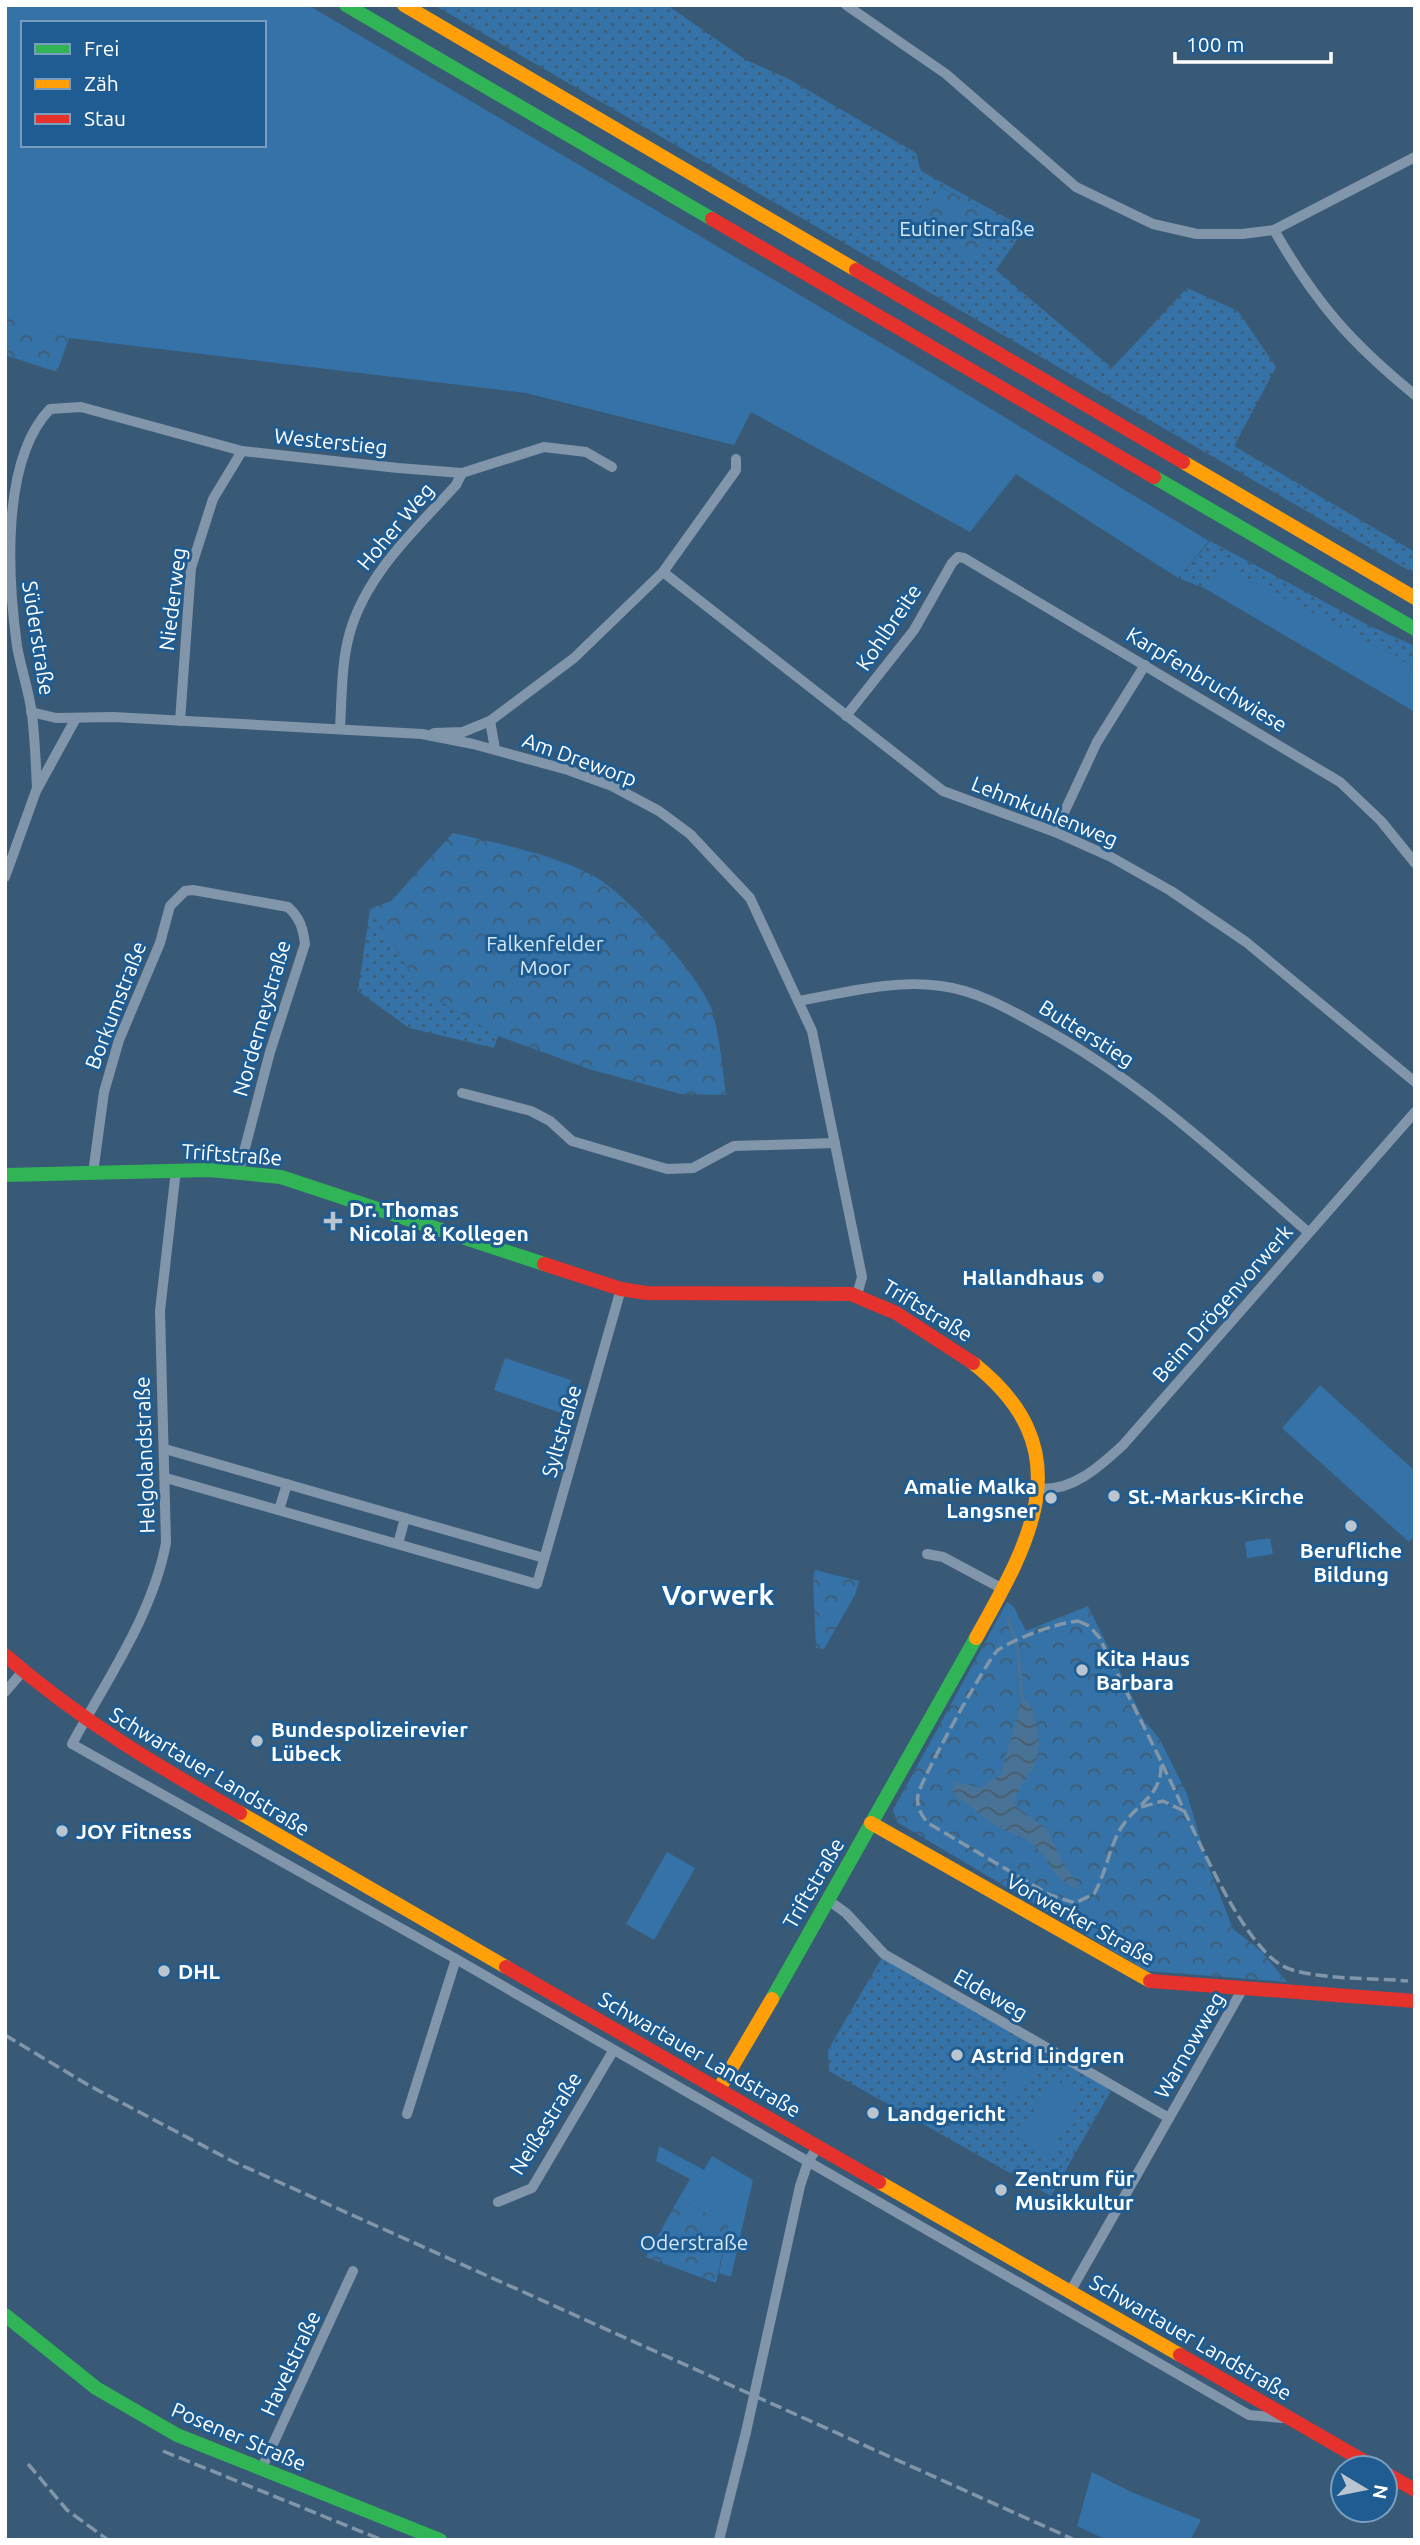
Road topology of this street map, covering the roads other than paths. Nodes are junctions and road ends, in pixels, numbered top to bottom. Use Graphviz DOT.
graph roads {
  1 [pos="346,5"];
  2 [pos="404,5"];
  3 [pos="846,5"];
  4 [pos="1415,157"];
  5 [pos="1274,230"];
  6 [pos="1415,395"];
  7 [pos="45,415"];
  8 [pos="242,451"];
  9 [pos="736,459"];
  10 [pos="612,467"];
  11 [pos="462,473"];
  12 [pos="958,556"];
  13 [pos="663,572"];
  14 [pos="1415,597"];
  15 [pos="1415,629"];
  16 [pos="1145,665"];
  17 [pos="31,712"];
  18 [pos="846,716"];
  19 [pos="76,718"];
  20 [pos="180,721"];
  21 [pos="489,721"];
  22 [pos="340,729"];
  23 [pos="422,734"];
  24 [pos="495,749"];
  25 [pos="37,789"];
  26 [pos="1055,832"];
  27 [pos="1415,863"];
  28 [pos="5,877"];
  29 [pos="178,896"];
  30 [pos="799,1001"];
  31 [pos="1415,1082"];
  32 [pos="462,1093"];
  33 [pos="1415,1112"];
  34 [pos="835,1143"];
  35 [pos="176,1170"];
  36 [pos="239,1171"];
  37 [pos="93,1173"];
  38 [pos="5,1175"];
  39 [pos="1308,1232"];
  40 [pos="621,1289"];
  41 [pos="857,1295"];
  42 [pos="165,1449"];
  43 [pos="166,1478"];
  44 [pos="287,1484"];
  45 [pos="1039,1489"];
  46 [pos="279,1510"];
  47 [pos="405,1518"];
  48 [pos="398,1544"];
  49 [pos="927,1554"];
  50 [pos="544,1558"];
  51 [pos="1001,1588"];
  52 [pos="5,1655"];
  53 [pos="23,1671"];
  54 [pos="5,1692"];
  55 [pos="86,1721"];
  56 [pos="871,1823"];
  57 [pos="828,1900"];
  58 [pos="456,1959"];
  59 [pos="1242,1990"];
  60 [pos="1415,2001"];
  61 [pos="613,2051"];
  62 [pos="719,2089"];
  63 [pos="1147,2105"];
  64 [pos="407,2114"];
  65 [pos="1168,2121"];
  66 [pos="818,2146"];
  67 [pos="808,2162"];
  68 [pos="498,2202"];
  69 [pos="353,2271"];
  70 [pos="1070,2292"];
  71 [pos="5,2315"];
  72 [pos="1289,2418"];
  73 [pos="1352,2454"];
  74 [pos="261,2470"];
  75 [pos="1399,2481"];
  76 [pos="1415,2490"];
  77 [pos="440,2540"];
  78 [pos="719,2540"];
  1 -- 15 [label="main road"];
  2 -- 14 [label="main road"];
  3 -- 5 [label="street"];
  4 -- 5 [label="street"];
  5 -- 6 [label="street"];
  7 -- 8 [label="street, Westerstieg"];
  7 -- 17 [label="street, Süderstraße"];
  8 -- 11 [label="street, Westerstieg"];
  8 -- 20 [label="street, Niederweg"];
  9 -- 13 [label="street"];
  10 -- 11 [label="street, Westerstieg"];
  11 -- 22 [label="street, Hoher Weg"];
  12 -- 16 [label="street, Karpfenbruchwiese"];
  12 -- 18 [label="street, Kohlbreite"];
  13 -- 18 [label="street, Lehmkuhlenweg"];
  13 -- 21 [label="street"];
  16 -- 26 [label="street"];
  16 -- 27 [label="street, Karpfenbruchwiese"];
  17 -- 19 [label="street, Am Dreworp"];
  17 -- 25 [label="street, Süderstraße"];
  18 -- 26 [label="street, Lehmkuhlenweg"];
  19 -- 20 [label="street, Am Dreworp"];
  19 -- 25 [label="street"];
  20 -- 22 [label="street, Am Dreworp"];
  21 -- 23 [label="street"];
  21 -- 24 [label="street"];
  22 -- 23 [label="street, Am Dreworp"];
  23 -- 24 [label="street, Am Dreworp"];
  24 -- 30 [label="street, Am Dreworp"];
  25 -- 28 [label="street"];
  26 -- 31 [label="street, Lehmkuhlenweg"];
  29 -- 36 [label="street, Norderneystraße"];
  29 -- 37 [label="street, Borkumstraße"];
  30 -- 34 [label="street, Am Dreworp"];
  30 -- 39 [label="street, Butterstieg"];
  32 -- 34 [label="street"];
  33 -- 39 [label="street, Beim Drögenvorwerk"];
  34 -- 41 [label="street, Am Dreworp"];
  35 -- 36 [label="main road, Triftstraße"];
  35 -- 37 [label="main road, Triftstraße"];
  35 -- 42 [label="street, Helgolandstraße"];
  36 -- 40 [label="main road, Triftstraße"];
  37 -- 38 [label="main road, Triftstraße"];
  39 -- 45 [label="street, Beim Drögenvorwerk"];
  40 -- 41 [label="main road, Triftstraße"];
  40 -- 50 [label="street, Syltstraße"];
  41 -- 45 [label="main road, Triftstraße"];
  42 -- 43 [label="street, Helgolandstraße"];
  42 -- 44 [label="street"];
  43 -- 46 [label="street"];
  43 -- 55 [label="street, Helgolandstraße"];
  44 -- 46 [label="street"];
  44 -- 47 [label="street"];
  45 -- 51 [label="main road, Triftstraße"];
  46 -- 48 [label="street"];
  47 -- 48 [label="street"];
  47 -- 50 [label="street"];
  48 -- 50 [label="street, Syltstraße"];
  49 -- 51 [label="street"];
  51 -- 56 [label="main road, Triftstraße"];
  52 -- 53 [label="main road"];
  53 -- 54 [label="street"];
  53 -- 55 [label="main road"];
  55 -- 58 [label="street, Schwartauer Landstraße"];
  55 -- 62 [label="main road, Schwartauer Landstraße"];
  56 -- 57 [label="main road, Triftstraße"];
  56 -- 59 [label="main road, Vorwerker Straße"];
  57 -- 62 [label="main road, Triftstraße"];
  57 -- 63 [label="street, Eldeweg"];
  58 -- 61 [label="street, Schwartauer Landstraße"];
  58 -- 64 [label="street"];
  59 -- 60 [label="main road, Vorwerker Straße"];
  59 -- 65 [label="street, Warnowweg"];
  61 -- 67 [label="street, Schwartauer Landstraße"];
  61 -- 68 [label="street, Neißestraße"];
  62 -- 66 [label="main road, Schwartauer Landstraße"];
  63 -- 65 [label="street, Warnowweg"];
  65 -- 70 [label="street"];
  66 -- 67 [label="street"];
  66 -- 70 [label="main road, Schwartauer Landstraße"];
  67 -- 72 [label="street, Schwartauer Landstraße"];
  67 -- 78 [label="street, bridge"];
  69 -- 74 [label="street, Havelstraße"];
  70 -- 72 [label="main road, Schwartauer Landstraße"];
  71 -- 74 [label="main road, Posener Straße"];
  72 -- 73 [label="main road, Schwartauer Landstraße"];
  74 -- 77 [label="main road, Posener Straße"];
  75 -- 76 [label="main road"];
}
